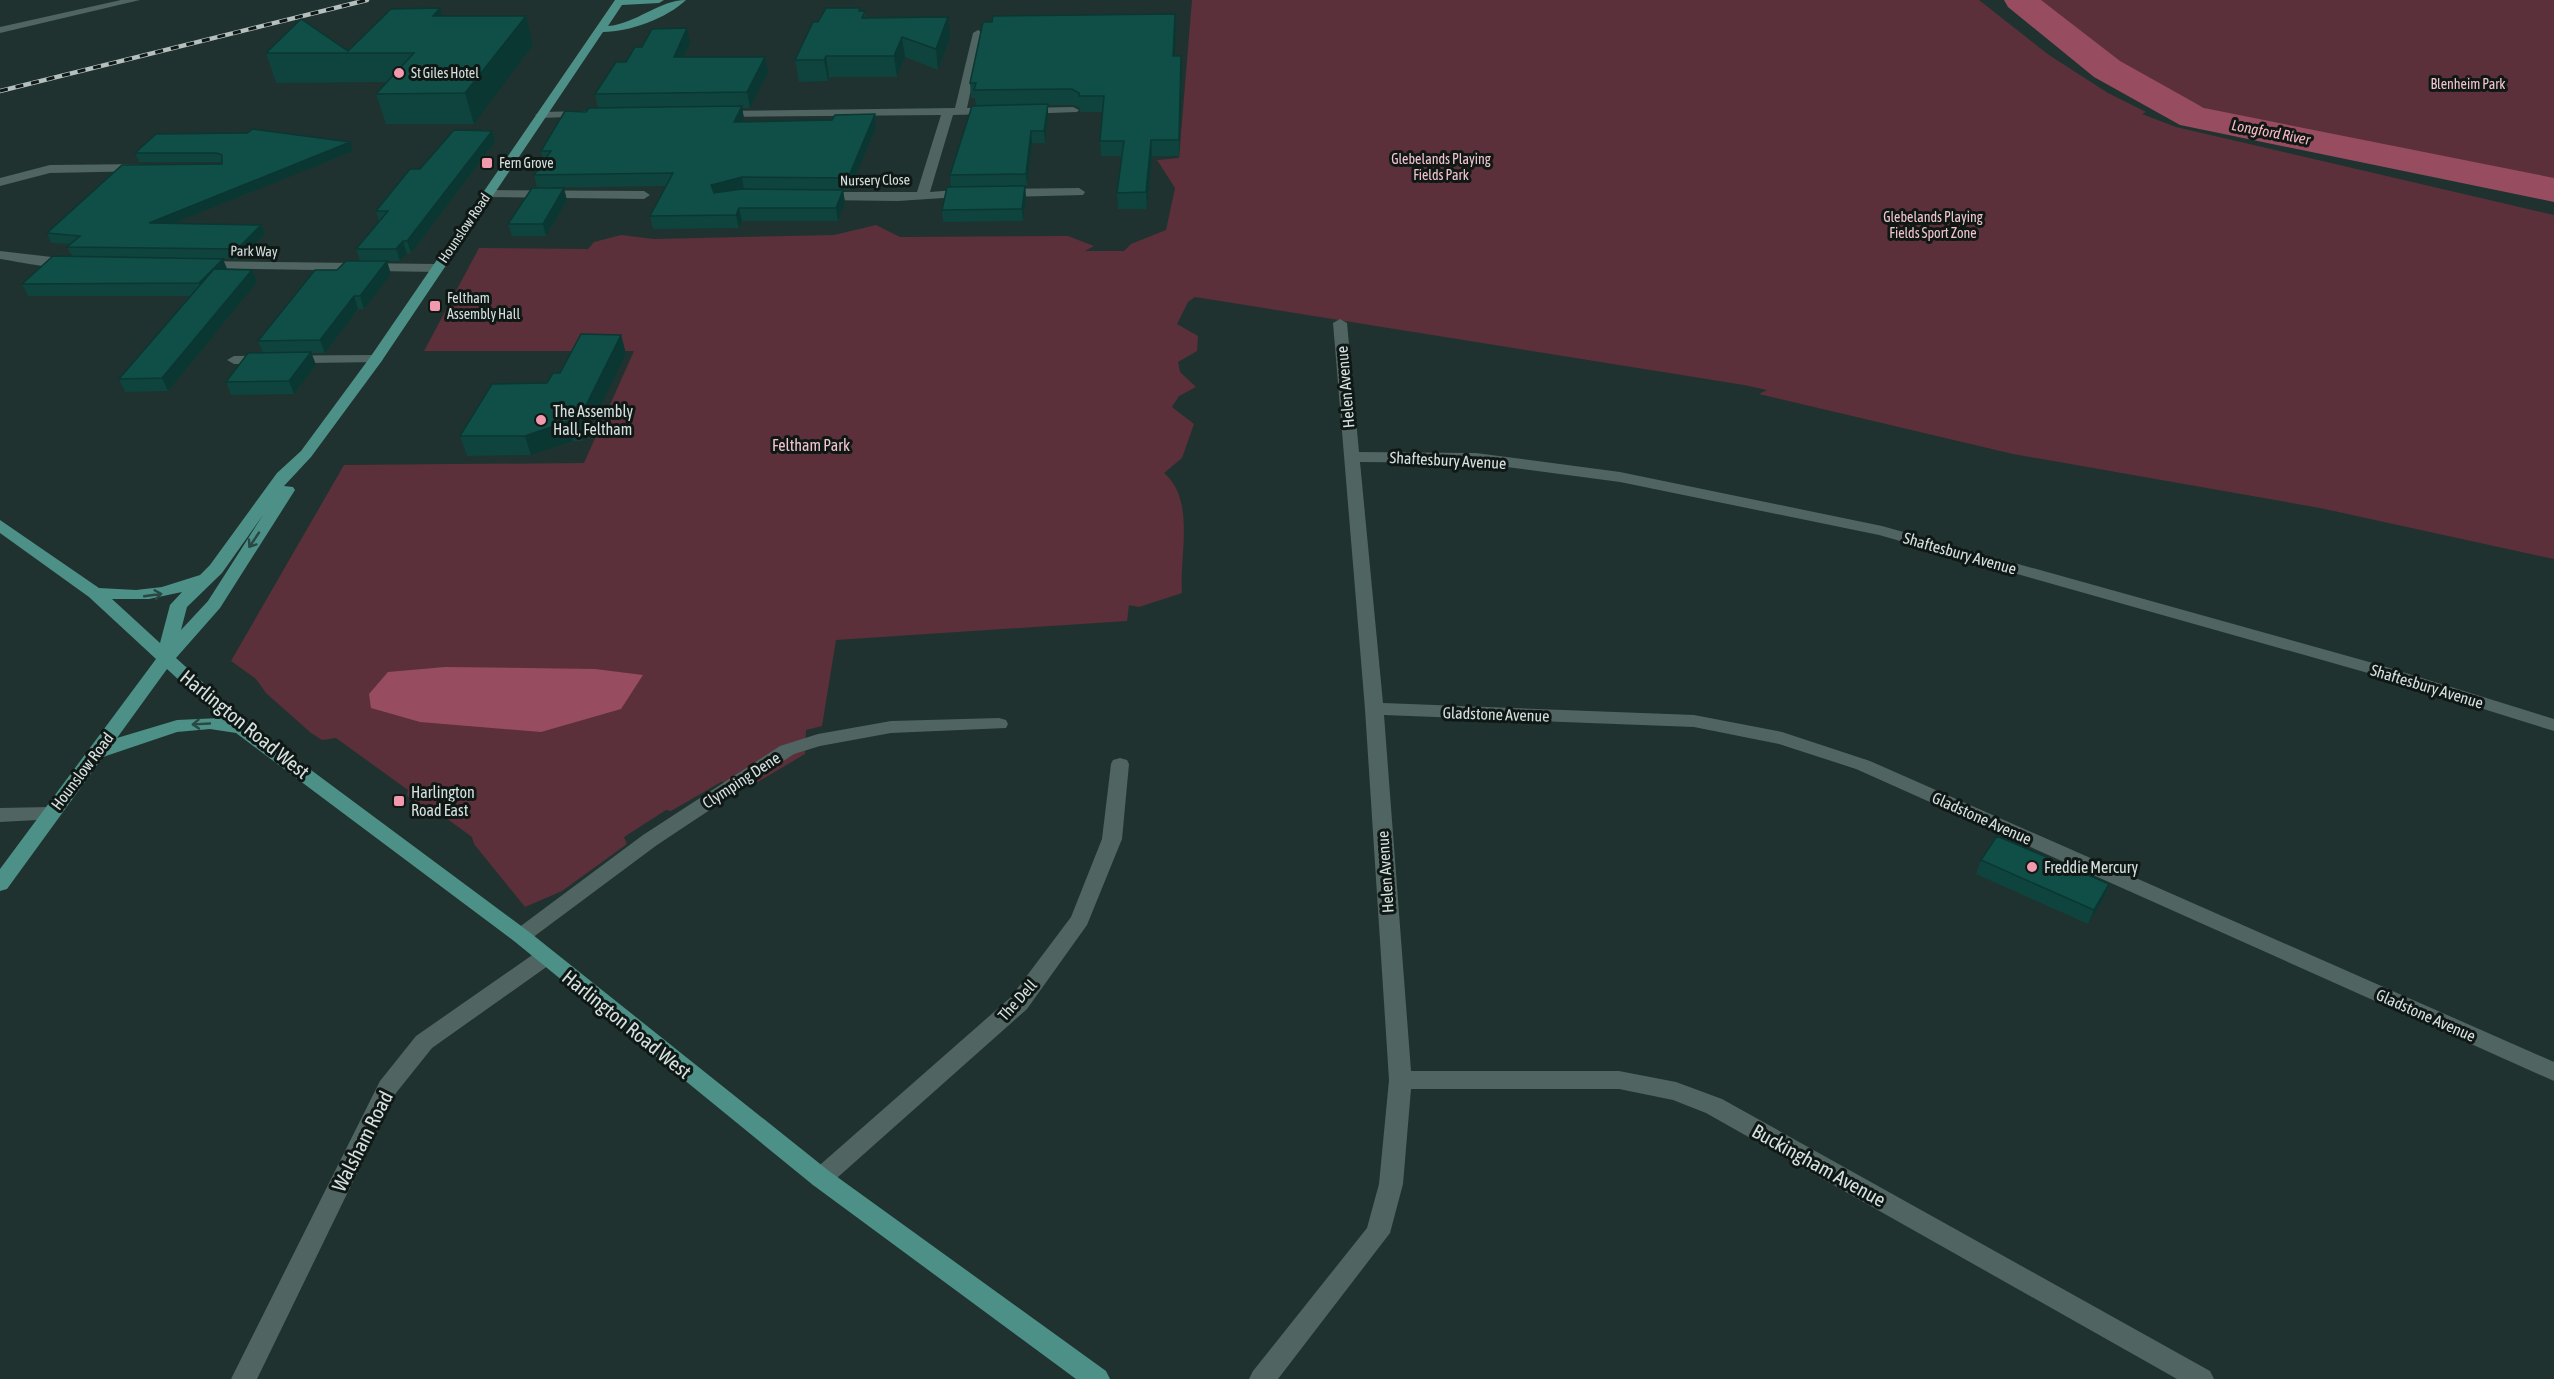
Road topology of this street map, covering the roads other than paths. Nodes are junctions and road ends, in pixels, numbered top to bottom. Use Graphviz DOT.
graph roads {
  1 [pos="135,0"];
  2 [pos="681,0"];
  3 [pos="619,1"];
  4 [pos="663,4"];
  5 [pos="612,12"];
  6 [pos="600,29"];
  7 [pos="0,30"];
  8 [pos="978,33"];
  9 [pos="1073,110"];
  10 [pos="954,112"];
  11 [pos="603,114"];
  12 [pos="705,114"];
  13 [pos="541,115"];
  14 [pos="152,168"];
  15 [pos="17,177"];
  16 [pos="0,182"];
  17 [pos="0,190"];
  18 [pos="1079,192"];
  19 [pos="923,193"];
  20 [pos="488,194"];
  21 [pos="644,195"];
  22 [pos="812,196"];
  23 [pos="0,255"];
  24 [pos="80,263"];
  25 [pos="188,264"];
  26 [pos="437,268"];
  27 [pos="1340,323"];
  28 [pos="376,359"];
  29 [pos="234,360"];
  30 [pos="306,454"];
  31 [pos="1351,457"];
  32 [pos="0,525"];
  33 [pos="216,569"];
  34 [pos="95,593"];
  35 [pos="165,659"];
  36 [pos="1374,709"];
  37 [pos="999,724"];
  38 [pos="2554,725"];
  39 [pos="242,728"];
  40 [pos="96,753"];
  41 [pos="1120,764"];
  42 [pos="49,814"];
  43 [pos="0,815"];
  44 [pos="0,884"];
  45 [pos="521,936"];
  46 [pos="545,957"];
  47 [pos="2554,1072"];
  48 [pos="1400,1080"];
  49 [pos="821,1178"];
  50 [pos="244,1379"];
  51 [pos="1096,1379"];
  52 [pos="1262,1379"];
  53 [pos="2201,1379"];
  1 -- 7 [label="street"];
  2 -- 4 [label="main road"];
  3 -- 4 [label="main road"];
  3 -- 5 [label="main road, Hounslow Road"];
  4 -- 5 [label="main road"];
  4 -- 6 [label="main road"];
  5 -- 6 [label="main road, Hounslow Road"];
  6 -- 13 [label="main road, Hounslow Road"];
  8 -- 10 [label="street, Nursery Close"];
  9 -- 10 [label="street"];
  10 -- 12 [label="street"];
  10 -- 19 [label="street, Nursery Close"];
  11 -- 13 [label="street"];
  13 -- 20 [label="main road, Hounslow Road"];
  14 -- 15 [label="street"];
  15 -- 16 [label="street"];
  15 -- 17 [label="street"];
  18 -- 19 [label="street, Nursery Close"];
  19 -- 22 [label="street, Nursery Close"];
  20 -- 21 [label="street"];
  20 -- 26 [label="main road, Hounslow Road"];
  23 -- 24 [label="street"];
  25 -- 26 [label="street, Park Way"];
  26 -- 28 [label="main road, Hounslow Road"];
  27 -- 31 [label="street, Helen Avenue"];
  28 -- 29 [label="street"];
  28 -- 30 [label="main road, Hounslow Road"];
  30 -- 33 [label="main road, Hounslow Road"];
  30 -- 35 [label="main road, Hounslow Road, one-way"];
  31 -- 36 [label="street, Helen Avenue"];
  31 -- 38 [label="street, Shaftesbury Avenue"];
  32 -- 34 [label="main road"];
  34 -- 33 [label="main road, one-way"];
  33 -- 35 [label="main road, Hounslow Road"];
  34 -- 35 [label="main road"];
  35 -- 39 [label="main road, Harlington Road West"];
  35 -- 40 [label="main road, Hounslow Road"];
  36 -- 47 [label="street, Gladstone Avenue"];
  36 -- 48 [label="street, Helen Avenue"];
  37 -- 45 [label="street, Clymping Dene"];
  39 -- 40 [label="main road, one-way"];
  39 -- 45 [label="main road, Harlington Road West"];
  40 -- 42 [label="main road, Hounslow Road"];
  41 -- 49 [label="street, The Dell"];
  42 -- 43 [label="street"];
  42 -- 44 [label="main road, Hounslow Road"];
  45 -- 46 [label="main road, Harlington Road West"];
  46 -- 49 [label="main road, Harlington Road West"];
  46 -- 50 [label="street, Walsham Road"];
  48 -- 52 [label="street, Helen Avenue"];
  48 -- 53 [label="street, Buckingham Avenue"];
  49 -- 51 [label="main road, Harlington Road West"];
}
